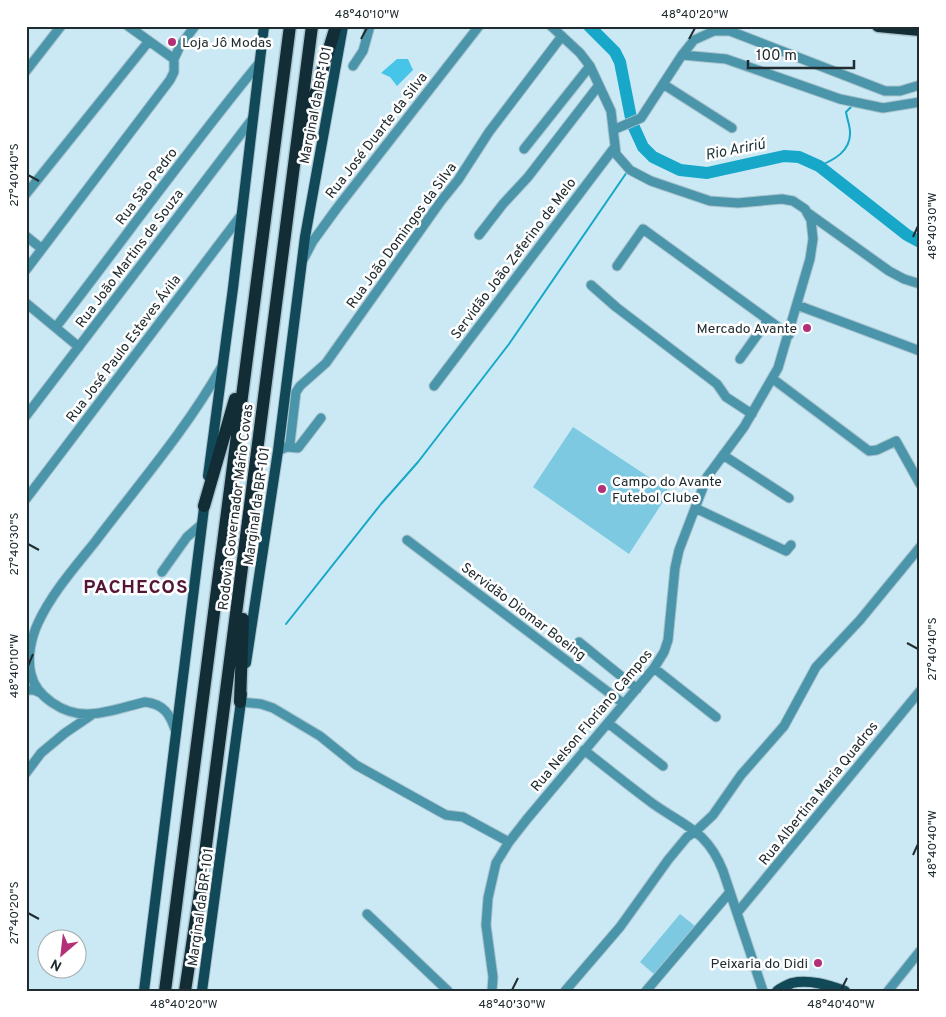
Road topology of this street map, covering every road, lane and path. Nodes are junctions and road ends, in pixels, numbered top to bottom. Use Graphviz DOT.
graph roads {
  1 [pos="61,26"];
  2 [pos="128,26"];
  3 [pos="195,26"];
  4 [pos="264,26"];
  5 [pos="290,26"];
  6 [pos="312,26"];
  7 [pos="336,26"];
  8 [pos="343,26"];
  9 [pos="370,26"];
  10 [pos="479,26"];
  11 [pos="550,26"];
  12 [pos="878,26"];
  13 [pos="920,30"];
  14 [pos="562,36"];
  15 [pos="149,41"];
  16 [pos="682,55"];
  17 [pos="174,59"];
  18 [pos="260,62"];
  19 [pos="353,66"];
  20 [pos="590,66"];
  21 [pos="26,71"];
  22 [pos="599,84"];
  23 [pos="663,84"];
  24 [pos="920,84"];
  25 [pos="920,102"];
  26 [pos="253,118"];
  27 [pos="618,128"];
  28 [pos="732,128"];
  29 [pos="614,148"];
  30 [pos="524,149"];
  31 [pos="296,162"];
  32 [pos="26,194"];
  33 [pos="808,213"];
  34 [pos="242,214"];
  35 [pos="479,235"];
  36 [pos="26,236"];
  37 [pos="42,249"];
  38 [pos="301,265"];
  39 [pos="617,266"];
  40 [pos="26,270"];
  41 [pos="920,284"];
  42 [pos="591,285"];
  43 [pos="26,303"];
  44 [pos="797,305"];
  45 [pos="768,320"];
  46 [pos="56,327"];
  47 [pos="788,335"];
  48 [pos="79,346"];
  49 [pos="920,351"];
  50 [pos="740,360"];
  51 [pos="246,361"];
  52 [pos="223,365"];
  53 [pos="773,379"];
  54 [pos="434,386"];
  55 [pos="752,414"];
  56 [pos="26,416"];
  57 [pos="321,418"];
  58 [pos="283,449"];
  59 [pos="723,455"];
  60 [pos="920,484"];
  61 [pos="27,498"];
  62 [pos="789,498"];
  63 [pos="204,506"];
  64 [pos="694,508"];
  65 [pos="202,524"];
  66 [pos="407,540"];
  67 [pos="791,545"];
  68 [pos="245,547"];
  69 [pos="920,547"];
  70 [pos="162,572"];
  71 [pos="579,642"];
  72 [pos="654,668"];
  73 [pos="31,675"];
  74 [pos="26,688"];
  75 [pos="637,689"];
  76 [pos="920,691"];
  77 [pos="42,694"];
  78 [pos="240,702"];
  79 [pos="624,704"];
  80 [pos="70,711"];
  81 [pos="93,714"];
  82 [pos="716,717"];
  83 [pos="608,723"];
  84 [pos="76,726"];
  85 [pos="176,734"];
  86 [pos="584,750"];
  87 [pos="663,766"];
  88 [pos="26,773"];
  89 [pos="696,831"];
  90 [pos="509,842"];
  91 [pos="730,892"];
  92 [pos="737,913"];
  93 [pos="367,914"];
  94 [pos="920,951"];
  95 [pos="144,991"];
  96 [pos="165,991"];
  97 [pos="185,991"];
  98 [pos="202,991"];
  99 [pos="448,991"];
  100 [pos="492,991"];
  101 [pos="565,991"];
  102 [pos="646,991"];
  103 [pos="763,991"];
  104 [pos="777,991"];
  105 [pos="845,991"];
  106 [pos="888,991"];
  1 -- 21 [label="street"];
  2 -- 15 [label="street"];
  3 -- 17 [label="street"];
  4 -- 18 [label="main road"];
  5 -- 51 [label="highway, Rodovia Governador Mário Covas"];
  6 -- 31 [label="highway, Rodovia Governador Mário Covas"];
  7 -- 31 [label="highway"];
  8 -- 38 [label="main road, Marginal da BR-101"];
  9 -- 19 [label="street"];
  10 -- 38 [label="street, Rua José Duarte da Silva"];
  11 -- 14 [label="street"];
  12 -- 13 [label="highway"];
  14 -- 20 [label="street"];
  14 -- 58 [label="street, Rua João Domingos da Silva"];
  15 -- 17 [label="street"];
  15 -- 32 [label="street"];
  16 -- 23 [label="street"];
  16 -- 24 [label="street"];
  16 -- 25 [label="street"];
  17 -- 37 [label="street"];
  18 -- 26 [label="main road"];
  18 -- 46 [label="street, Rua São Pedro"];
  20 -- 22 [label="street"];
  20 -- 30 [label="street"];
  22 -- 27 [label="street"];
  22 -- 35 [label="street"];
  23 -- 27 [label="street"];
  23 -- 28 [label="street"];
  26 -- 34 [label="main road"];
  26 -- 48 [label="street, Rua João Martins de Souza"];
  27 -- 29 [label="street"];
  29 -- 33 [label="street"];
  29 -- 54 [label="street, Servidão João Zeferino de Melo"];
  31 -- 68 [label="highway, Rodovia Governador Mário Covas"];
  33 -- 41 [label="street"];
  33 -- 44 [label="street, Rua Nelson Floriano Campos"];
  34 -- 52 [label="main road"];
  34 -- 61 [label="street, Rua José Paulo Esteves Ávila"];
  36 -- 37 [label="street"];
  37 -- 40 [label="street"];
  38 -- 58 [label="main road, Marginal da BR-101"];
  39 -- 45 [label="street"];
  42 -- 55 [label="street"];
  43 -- 46 [label="street"];
  44 -- 47 [label="street, Rua Nelson Floriano Campos"];
  44 -- 49 [label="street"];
  45 -- 47 [label="street"];
  45 -- 50 [label="street"];
  46 -- 48 [label="street"];
  47 -- 53 [label="street, Rua Nelson Floriano Campos"];
  48 -- 56 [label="street, Rua João Martins de Souza"];
  51 -- 63 [label="highway"];
  51 -- 96 [label="highway, Rodovia Governador Mário Covas"];
  52 -- 63 [label="main road"];
  52 -- 73 [label="street"];
  53 -- 55 [label="street, Rua Nelson Floriano Campos"];
  53 -- 60 [label="street"];
  55 -- 59 [label="street, Rua Nelson Floriano Campos"];
  57 -- 58 [label="street"];
  58 -- 78 [label="main road, Marginal da BR-101"];
  59 -- 62 [label="street"];
  59 -- 64 [label="street, Rua Nelson Floriano Campos"];
  63 -- 65 [label="main road"];
  64 -- 67 [label="street"];
  64 -- 72 [label="street, Rua Nelson Floriano Campos"];
  65 -- 70 [label="street"];
  65 -- 85 [label="main road"];
  66 -- 79 [label="street, Servidão Diomar Boeing"];
  68 -- 78 [label="highway"];
  68 -- 97 [label="highway, Rodovia Governador Mário Covas"];
  69 -- 89 [label="street"];
  71 -- 75 [label="street"];
  72 -- 75 [label="street, Rua Nelson Floriano Campos"];
  72 -- 82 [label="street"];
  73 -- 74 [label="street"];
  73 -- 77 [label="street"];
  74 -- 77 [label="street"];
  75 -- 79 [label="street, Rua Nelson Floriano Campos"];
  76 -- 92 [label="street, Rua Albertina Maria Quadros"];
  77 -- 80 [label="street"];
  78 -- 90 [label="street"];
  78 -- 98 [label="main road, Marginal da BR-101"];
  79 -- 83 [label="street, Rua Nelson Floriano Campos"];
  80 -- 81 [label="street"];
  80 -- 84 [label="street"];
  81 -- 84 [label="street"];
  81 -- 85 [label="street"];
  83 -- 86 [label="street, Rua Nelson Floriano Campos"];
  83 -- 87 [label="street"];
  84 -- 88 [label="street"];
  85 -- 95 [label="main road"];
  86 -- 89 [label="street"];
  86 -- 90 [label="street, Rua Nelson Floriano Campos"];
  89 -- 91 [label="street"];
  89 -- 101 [label="street"];
  90 -- 100 [label="street, Rua Nelson Floriano Campos"];
  91 -- 92 [label="street"];
  91 -- 102 [label="street"];
  92 -- 103 [label="street"];
  93 -- 99 [label="street"];
  94 -- 106 [label="street"];
  104 -- 105 [label="main road"];
}
